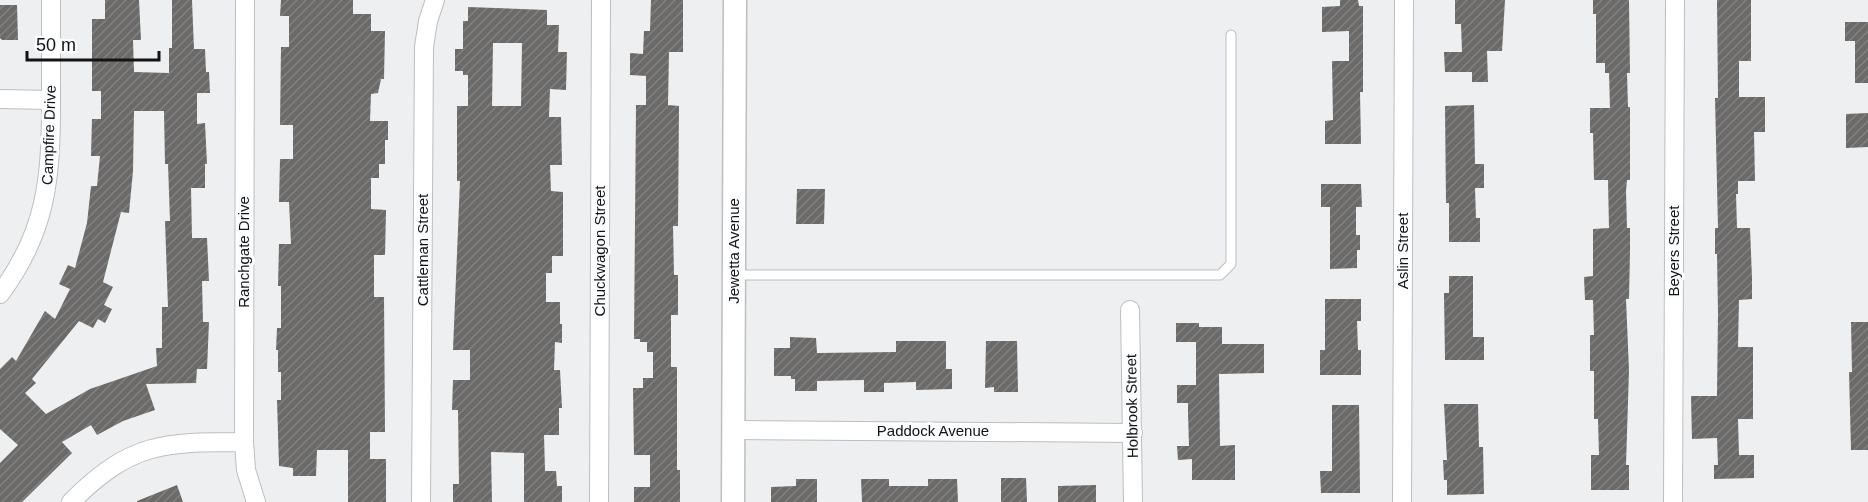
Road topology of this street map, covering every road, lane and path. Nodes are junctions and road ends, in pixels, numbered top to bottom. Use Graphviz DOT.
graph roads {
  1 [pos="51,0"];
  2 [pos="245,0"];
  3 [pos="435,0"];
  4 [pos="601,0"];
  5 [pos="735,0"];
  6 [pos="1404,0"];
  7 [pos="1675,0"];
  8 [pos="1231,35"];
  9 [pos="0,99"];
  10 [pos="51,100"];
  11 [pos="734,275"];
  12 [pos="0,294"];
  13 [pos="1130,310"];
  14 [pos="733,430"];
  15 [pos="1133,432"];
  16 [pos="244,442"];
  17 [pos="70,502"];
  18 [pos="255,502"];
  19 [pos="422,502"];
  20 [pos="599,502"];
  21 [pos="733,502"];
  22 [pos="1133,502"];
  23 [pos="1402,502"];
  24 [pos="1673,502"];
  1 -- 10 [label="street, Campfire Drive"];
  2 -- 16 [label="street, Ranchgate Drive"];
  3 -- 19 [label="street, Cattleman Street"];
  4 -- 20 [label="street, Chuckwagon Street"];
  5 -- 11 [label="street, Jewetta Avenue"];
  6 -- 23 [label="street, Aslin Street"];
  7 -- 24 [label="street, Beyers Street"];
  8 -- 11 [label="lane"];
  9 -- 10 [label="street"];
  10 -- 12 [label="street, Campfire Drive"];
  11 -- 14 [label="street, Jewetta Avenue"];
  13 -- 15 [label="street, Holbrook Street"];
  14 -- 15 [label="street, Paddock Avenue"];
  14 -- 21 [label="street, Jewetta Avenue"];
  15 -- 22 [label="street, Holbrook Street"];
  16 -- 17 [label="street"];
  16 -- 18 [label="street, Ranchgate Drive"];
}
